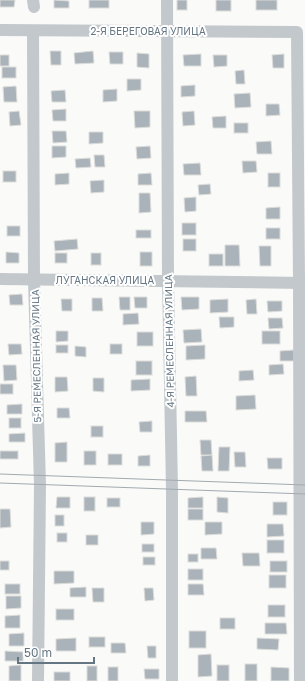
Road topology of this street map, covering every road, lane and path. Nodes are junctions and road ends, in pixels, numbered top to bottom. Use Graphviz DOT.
graph roads {
  1 [pos="167,0"];
  2 [pos="0,30"];
  3 [pos="167,30"];
  4 [pos="33,31"];
  5 [pos="0,279"];
  6 [pos="34,280"];
  7 [pos="168,280"];
  8 [pos="302,283"];
  9 [pos="38,681"];
  10 [pos="172,681"];
  11 [pos="300,681"];
  1 -- 3 [label="street, 4-Я РЕМЕСЛЕННАЯ УЛИЦА"];
  2 -- 4 [label="street, 2-Я БЕРЕГОВАЯ УЛИЦА"];
  3 -- 4 [label="street, 2-Я БЕРЕГОВАЯ УЛИЦА"];
  3 -- 7 [label="street, 4-Я РЕМЕСЛЕННАЯ УЛИЦА"];
  3 -- 8 [label="street, 2-Я БЕРЕГОВАЯ УЛИЦА"];
  4 -- 6 [label="street, 5-Я РЕМЕСЛЕННАЯ УЛИЦА"];
  5 -- 6 [label="street, ЛУГАНСКАЯ УЛИЦА"];
  6 -- 7 [label="street, ЛУГАНСКАЯ УЛИЦА"];
  6 -- 9 [label="street, 5-Я РЕМЕСЛЕННАЯ УЛИЦА"];
  7 -- 8 [label="street, ЛУГАНСКАЯ УЛИЦА"];
  7 -- 10 [label="street, 4-Я РЕМЕСЛЕННАЯ УЛИЦА"];
  8 -- 11 [label="street"];
}
